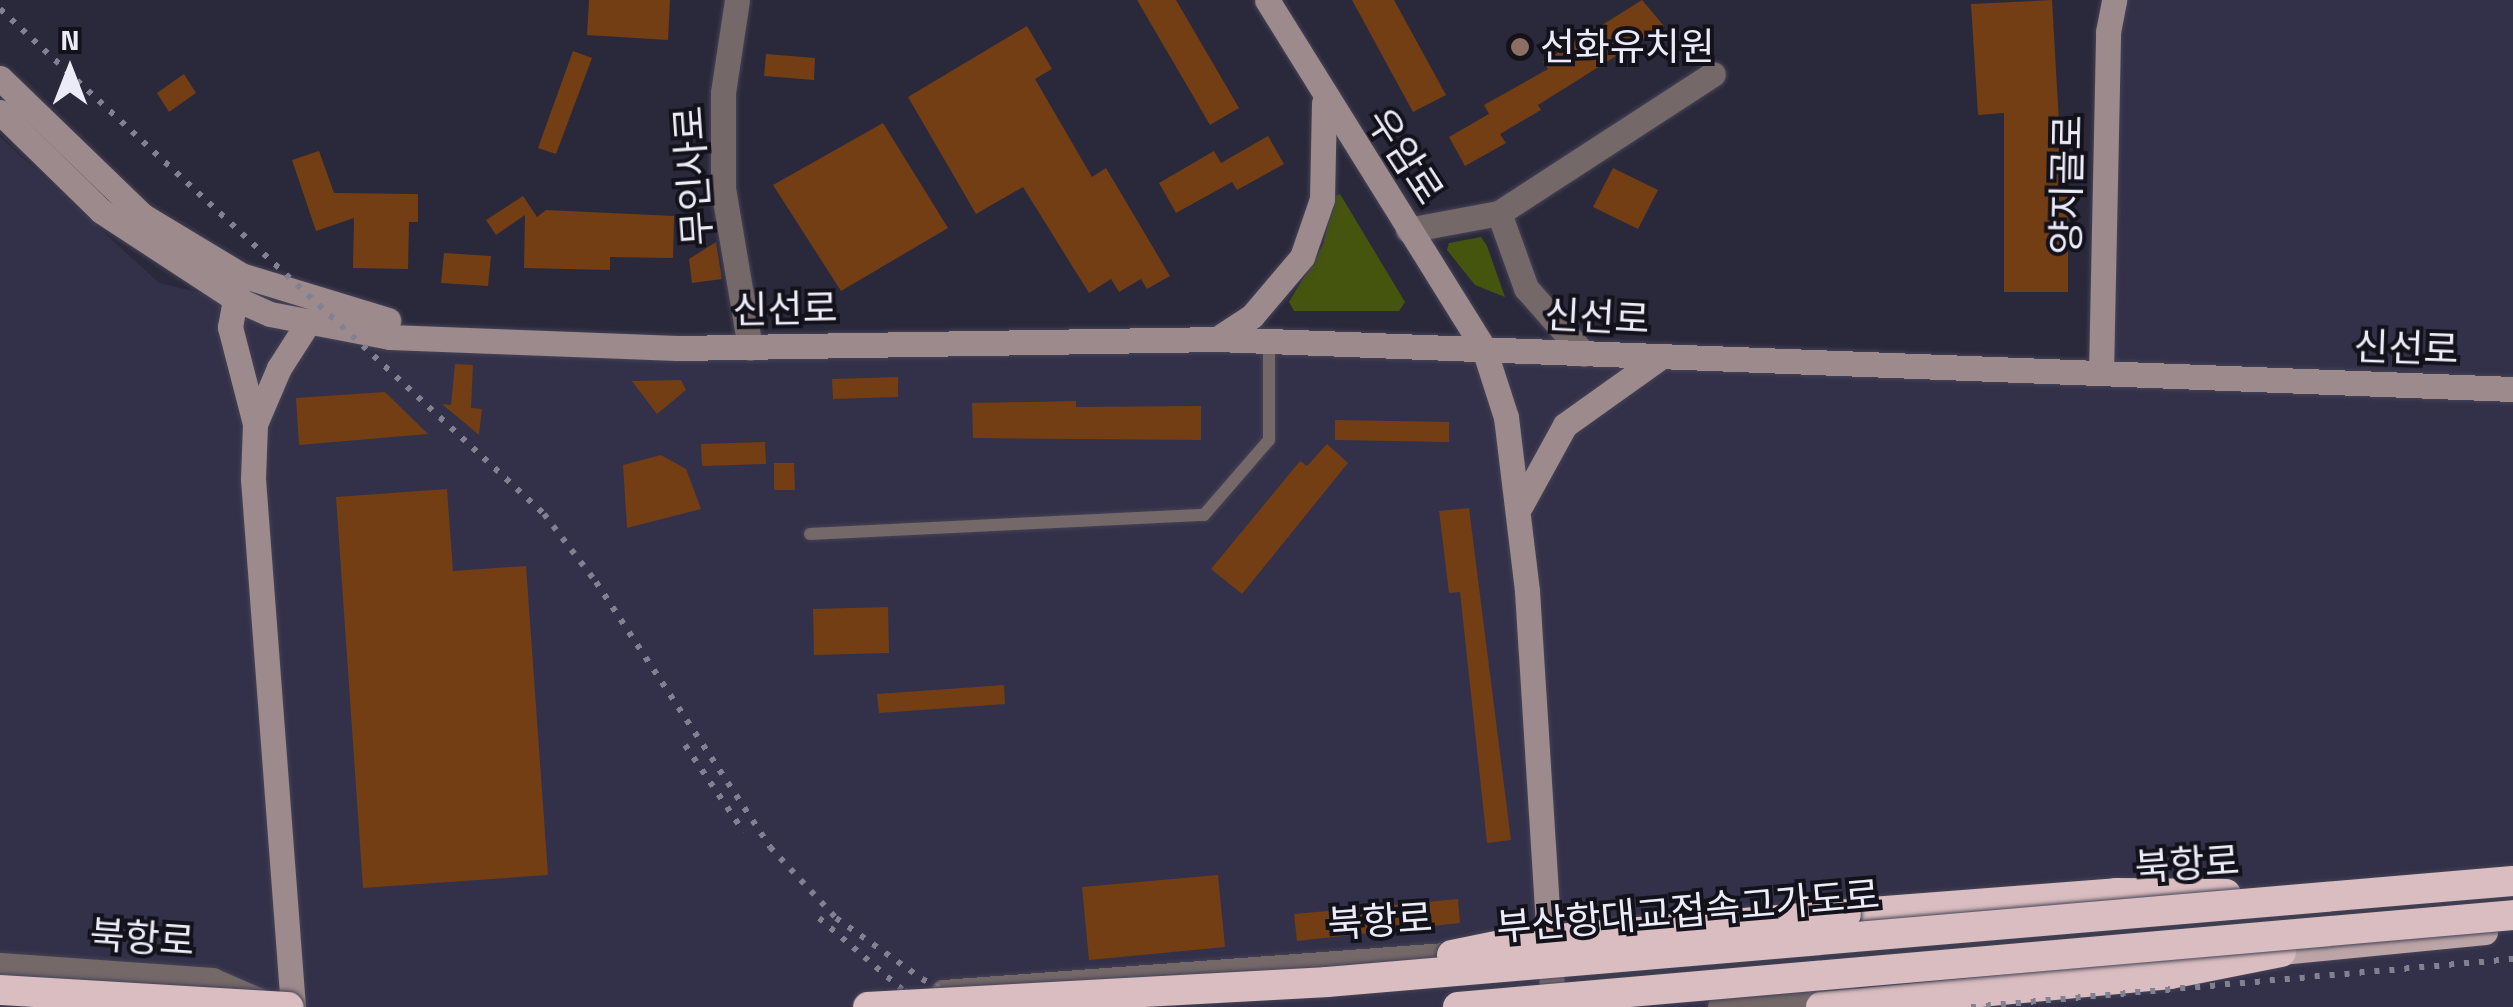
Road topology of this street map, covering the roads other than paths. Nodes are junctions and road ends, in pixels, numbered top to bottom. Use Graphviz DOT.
graph roads {
  1 [pos="737,0"];
  2 [pos="1267,0"];
  3 [pos="2114,0"];
  4 [pos="1713,74"];
  5 [pos="0,78"];
  6 [pos="1323,98"];
  7 [pos="0,112"];
  8 [pos="1499,213"];
  9 [pos="1408,230"];
  10 [pos="238,286"];
  11 [pos="309,321"];
  12 [pos="1217,339"];
  13 [pos="1269,341"];
  14 [pos="677,348"];
  15 [pos="750,348"];
  16 [pos="1484,349"];
  17 [pos="1584,354"];
  18 [pos="1659,358"];
  19 [pos="2101,373"];
  20 [pos="2513,389"];
  21 [pos="255,424"];
  22 [pos="1519,510"];
  23 [pos="810,534"];
  24 [pos="2513,878"];
  25 [pos="2274,895"];
  26 [pos="2513,916"];
  27 [pos="2513,930"];
  28 [pos="1549,948"];
  29 [pos="2281,952"];
  30 [pos="0,965"];
  31 [pos="1327,982"];
  32 [pos="0,990"];
  33 [pos="274,1007"];
  34 [pos="291,1007"];
  35 [pos="851,1007"];
  36 [pos="868,1007"];
  37 [pos="1458,1007"];
  38 [pos="1553,1007"];
  39 [pos="1720,1007"];
  40 [pos="1822,1007"];
  1 -- 15 [label="street, 무인사로"];
  2 -- 6 [label="main road, 우암로"];
  3 -- 19 [label="main road, 양지골로"];
  4 -- 8 [label="street"];
  5 -- 10 [label="main road, 신선로"];
  6 -- 9 [label="main road, 우암로"];
  6 -- 12 [label="main road"];
  7 -- 10 [label="main road, 신선로"];
  8 -- 9 [label="street"];
  8 -- 17 [label="street"];
  9 -- 16 [label="main road, 우암로"];
  10 -- 11 [label="main road, 신선로"];
  10 -- 14 [label="main road, 신선로"];
  10 -- 21 [label="main road"];
  11 -- 14 [label="main road, 신선로"];
  11 -- 21 [label="main road"];
  12 -- 13 [label="main road, 신선로"];
  12 -- 15 [label="main road, 신선로"];
  13 -- 16 [label="main road, 신선로"];
  13 -- 23 [label="lane"];
  14 -- 15 [label="main road, 신선로"];
  16 -- 17 [label="main road, 신선로"];
  16 -- 22 [label="main road, 우암로"];
  17 -- 18 [label="main road, 신선로"];
  18 -- 19 [label="main road, 신선로"];
  18 -- 22 [label="main road"];
  19 -- 20 [label="main road, 신선로"];
  21 -- 34 [label="main road"];
  22 -- 28 [label="main road, 우암로"];
  24 -- 25 [label="main road, 북항로"];
  24 -- 31 [label="highway, 부산항대교접속고가도로, bridge"];
  25 -- 28 [label="street, 북항로"];
  25 -- 31 [label="highway, bridge"];
  26 -- 37 [label="highway, 부산항대교접속고가도로, bridge"];
  27 -- 29 [label="main road"];
  28 -- 35 [label="street, 북항로"];
  28 -- 38 [label="main road, 우암로"];
  29 -- 39 [label="street"];
  29 -- 40 [label="highway"];
  30 -- 33 [label="street, 북항로"];
  31 -- 36 [label="highway, 부산항대교접속고가도로, bridge"];
  32 -- 34 [label="highway, bridge"];
}
